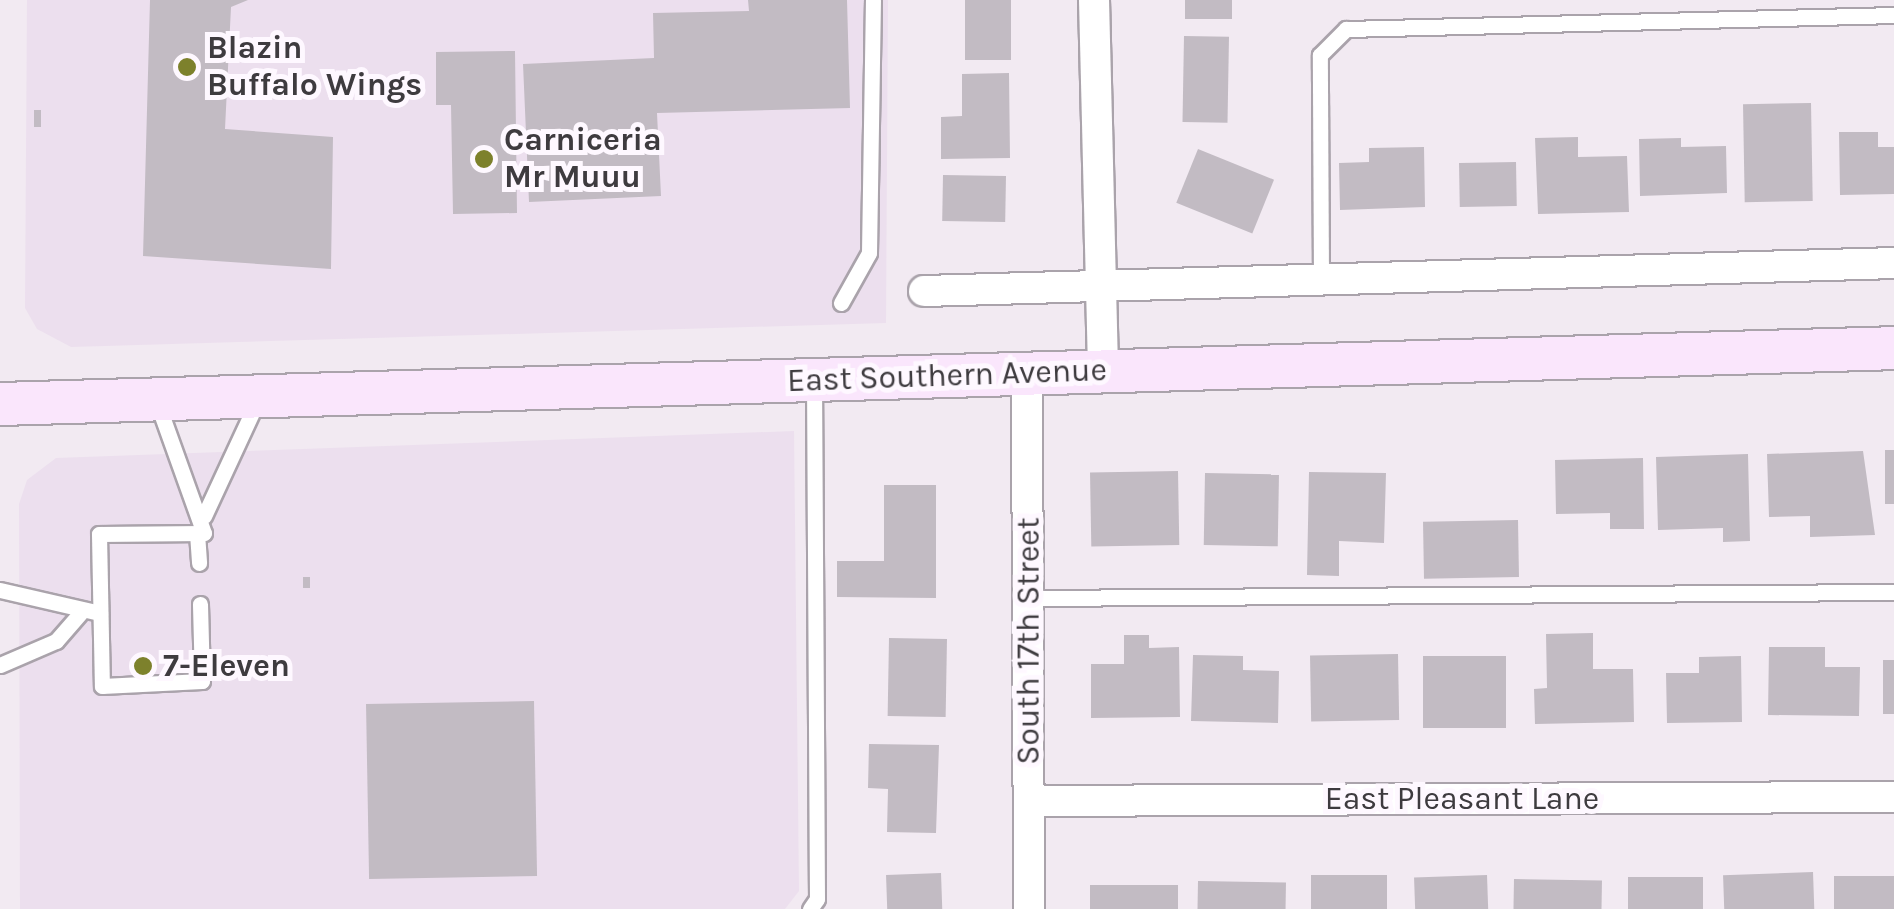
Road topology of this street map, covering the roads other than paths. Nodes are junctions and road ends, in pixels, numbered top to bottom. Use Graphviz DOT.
graph roads {
  1 [pos="873,0"];
  2 [pos="1094,0"];
  3 [pos="1894,14"];
  4 [pos="1894,263"];
  5 [pos="1321,277"];
  6 [pos="1098,284"];
  7 [pos="924,291"];
  8 [pos="842,303"];
  9 [pos="1894,348"];
  10 [pos="1103,372"];
  11 [pos="1027,373"];
  12 [pos="814,379"];
  13 [pos="259,397"];
  14 [pos="156,400"];
  15 [pos="0,404"];
  16 [pos="204,516"];
  17 [pos="197,532"];
  18 [pos="198,563"];
  19 [pos="0,590"];
  20 [pos="1894,592"];
  21 [pos="1030,598"];
  22 [pos="200,604"];
  23 [pos="100,613"];
  24 [pos="80,614"];
  25 [pos="0,666"];
  26 [pos="1894,796"];
  27 [pos="1030,801"];
  28 [pos="810,909"];
  29 [pos="1029,909"];
  1 -- 8 [label="lane"];
  2 -- 6 [label="street"];
  3 -- 5 [label="lane"];
  4 -- 5 [label="street"];
  5 -- 6 [label="street"];
  6 -- 7 [label="street"];
  6 -- 10 [label="street"];
  9 -- 10 [label="main road, East Southern Avenue"];
  10 -- 11 [label="main road, East Southern Avenue"];
  11 -- 12 [label="main road, East Southern Avenue"];
  11 -- 21 [label="street, South 17th Street"];
  12 -- 13 [label="main road, East Southern Avenue"];
  12 -- 28 [label="lane"];
  13 -- 14 [label="main road, East Southern Avenue"];
  13 -- 16 [label="lane"];
  14 -- 15 [label="main road, East Southern Avenue"];
  14 -- 16 [label="lane"];
  16 -- 17 [label="lane"];
  17 -- 18 [label="lane"];
  17 -- 23 [label="lane"];
  19 -- 24 [label="lane"];
  20 -- 21 [label="lane"];
  21 -- 27 [label="street, South 17th Street"];
  22 -- 23 [label="lane"];
  23 -- 24 [label="lane"];
  24 -- 25 [label="lane"];
  26 -- 27 [label="street, East Pleasant Lane"];
  27 -- 29 [label="street, South 17th Street"];
}
